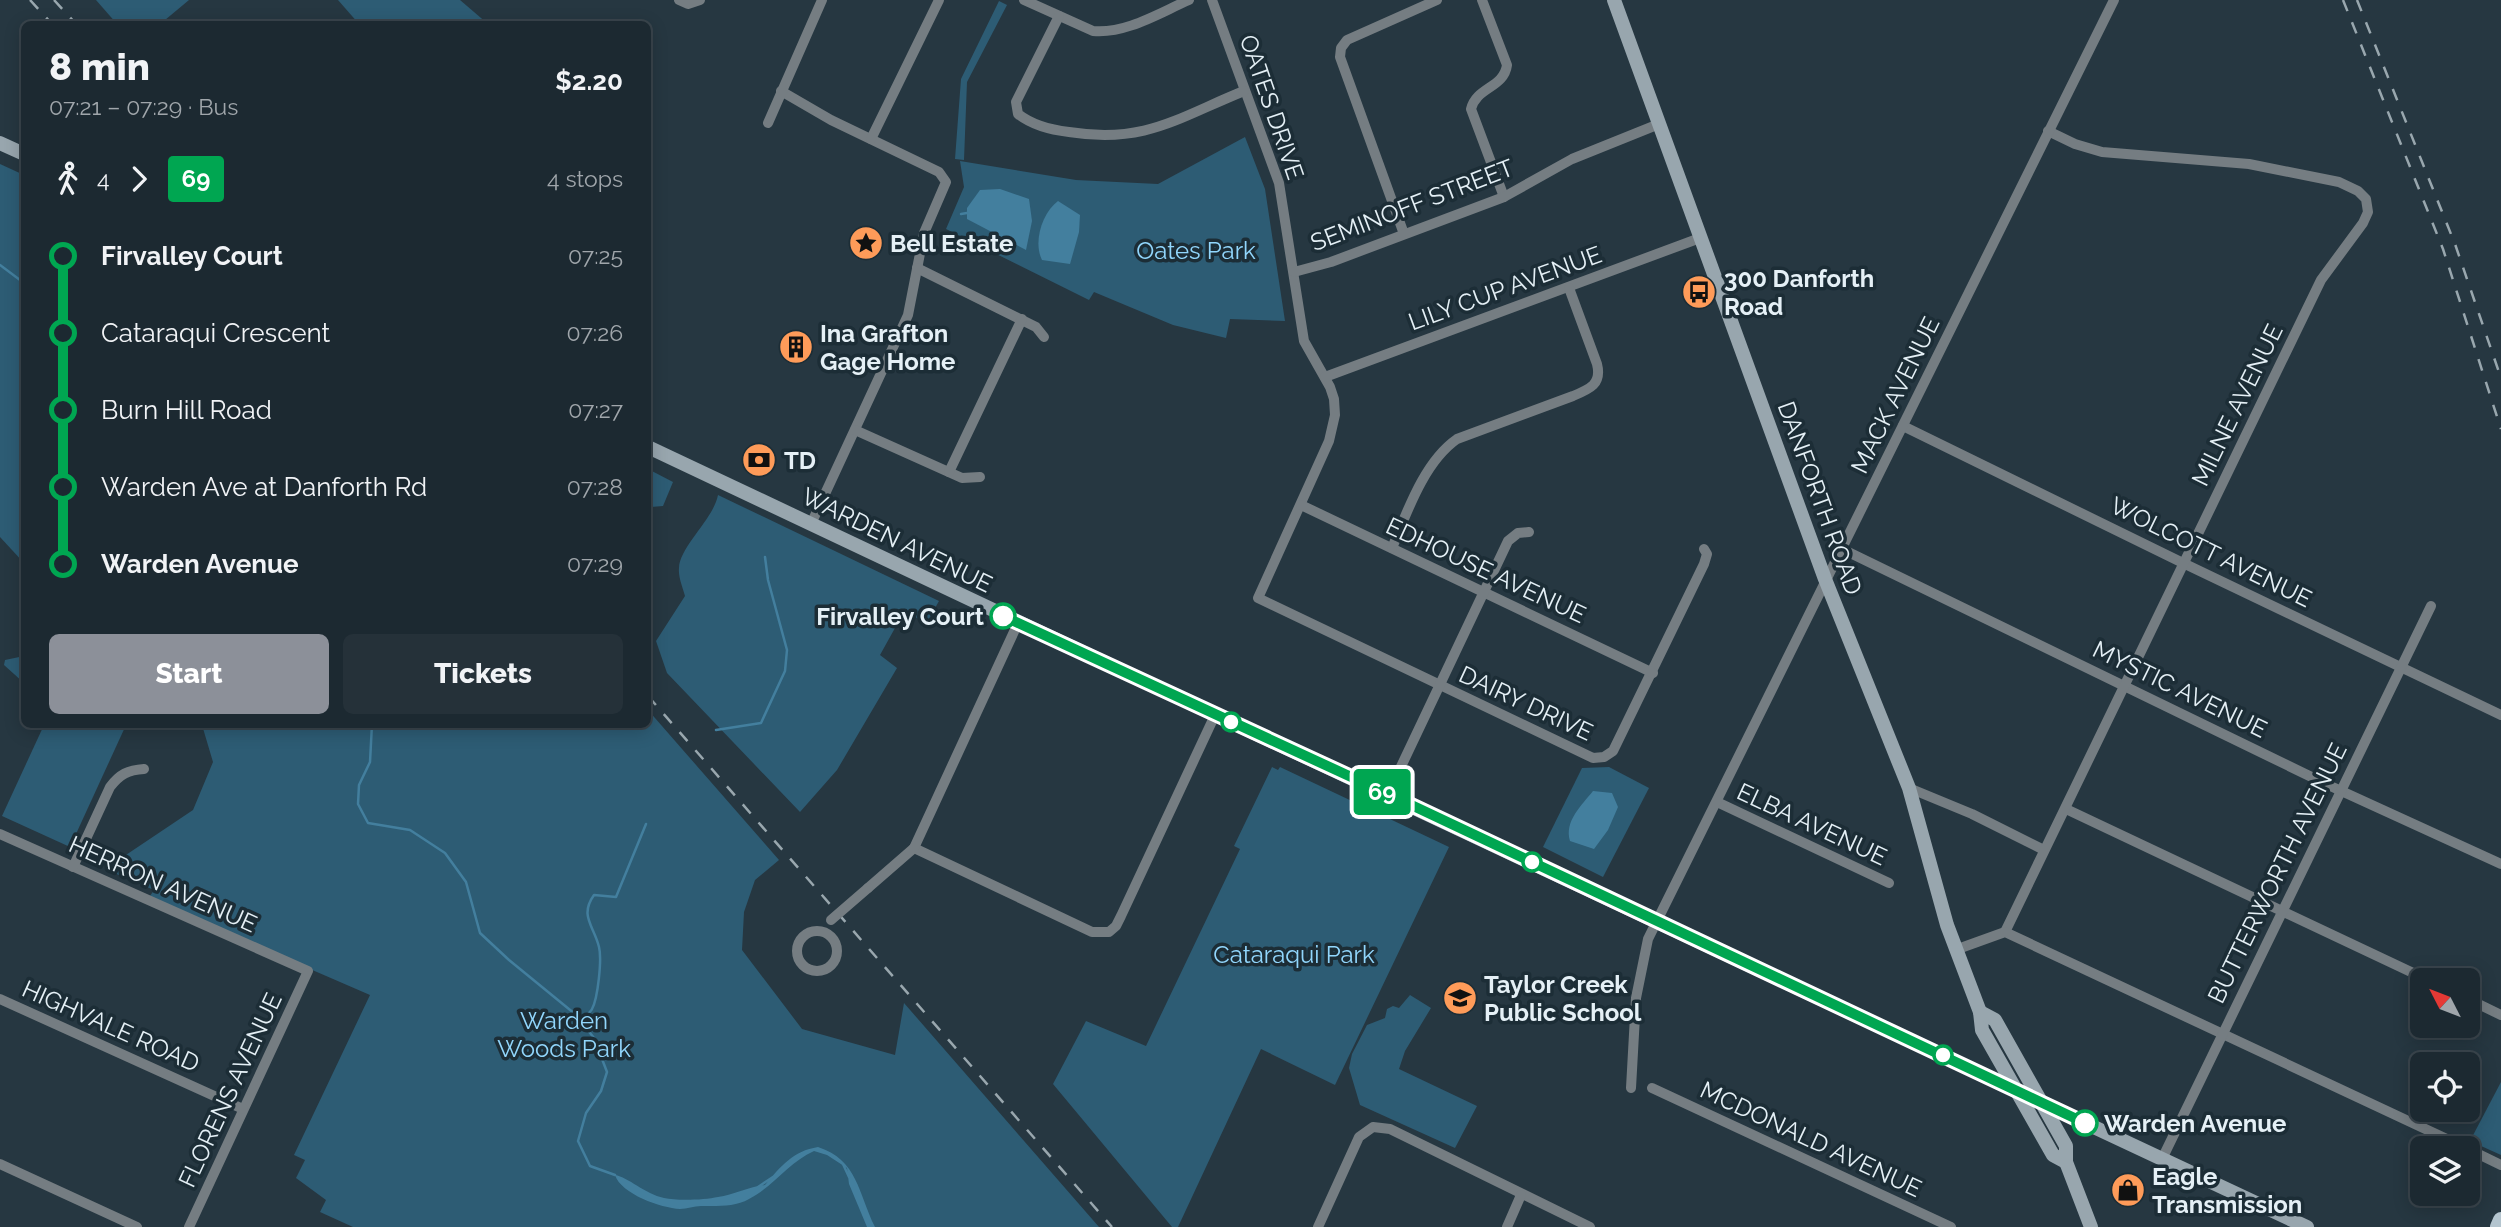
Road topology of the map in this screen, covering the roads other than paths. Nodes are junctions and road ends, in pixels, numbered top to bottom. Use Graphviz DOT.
graph roads {
  1 [pos="679,0"];
  2 [pos="700,0"];
  3 [pos="822,0"];
  4 [pos="939,0"];
  5 [pos="1024,0"];
  6 [pos="1189,0"];
  7 [pos="1212,0"];
  8 [pos="1437,0"];
  9 [pos="1482,0"];
  10 [pos="1614,0"];
  11 [pos="2114,0"];
  12 [pos="1059,16"];
  13 [pos="781,91"];
  14 [pos="1244,91"];
  15 [pos="768,123"];
  16 [pos="1659,124"];
  17 [pos="2048,131"];
  18 [pos="871,139"];
  19 [pos="0,143"];
  20 [pos="21,153"];
  21 [pos="1504,197"];
  22 [pos="1404,234"];
  23 [pos="1700,238"];
  24 [pos="917,268"];
  25 [pos="1294,272"];
  26 [pos="1569,288"];
  27 [pos="1022,319"];
  28 [pos="1044,337"];
  29 [pos="1325,377"];
  30 [pos="1903,426"];
  31 [pos="855,430"];
  32 [pos="651,448"];
  33 [pos="949,472"];
  34 [pos="980,477"];
  35 [pos="1301,506"];
  36 [pos="811,524"];
  37 [pos="1528,532"];
  38 [pos="1392,548"];
  39 [pos="1704,548"];
  40 [pos="1842,549"];
  41 [pos="2183,563"];
  42 [pos="1825,579"];
  43 [pos="1483,592"];
  44 [pos="2431,606"];
  45 [pos="1018,623"];
  46 [pos="2400,668"];
  47 [pos="1653,673"];
  48 [pos="2124,685"];
  49 [pos="1440,686"];
  50 [pos="1215,715"];
  51 [pos="2501,715"];
  52 [pos="144,769"];
  53 [pos="1909,788"];
  54 [pos="2341,790"];
  55 [pos="1388,794"];
  56 [pos="1717,802"];
  57 [pos="2066,809"];
  58 [pos="0,834"];
  59 [pos="914,848"];
  60 [pos="2044,850"];
  61 [pos="2501,864"];
  62 [pos="73,867"];
  63 [pos="1889,883"];
  64 [pos="2281,912"];
  65 [pos="1657,922"];
  66 [pos="818,932"];
  67 [pos="2005,932"];
  68 [pos="1955,950"];
  69 [pos="309,971"];
  70 [pos="2410,972"];
  71 [pos="0,999"];
  72 [pos="2480,1005"];
  73 [pos="1980,1012"];
  74 [pos="2501,1015"];
  75 [pos="2222,1035"];
  76 [pos="1631,1088"];
  77 [pos="1652,1088"];
  78 [pos="2014,1089"];
  79 [pos="2040,1102"];
  80 [pos="243,1109"];
  81 [pos="2441,1136"];
  82 [pos="2480,1154"];
  83 [pos="2162,1159"];
  84 [pos="2067,1162"];
  85 [pos="0,1164"];
  86 [pos="2501,1165"];
  87 [pos="1521,1195"];
  88 [pos="2501,1220"];
  89 [pos="137,1227"];
  90 [pos="189,1227"];
  91 [pos="1318,1227"];
  92 [pos="1507,1227"];
  93 [pos="1590,1227"];
  94 [pos="1951,1227"];
  95 [pos="2091,1227"];
  96 [pos="2306,1227"];
  97 [pos="2498,1227"];
  1 -- 2 [label="street"];
  3 -- 13 [label="street"];
  4 -- 18 [label="street"];
  5 -- 12 [label="street"];
  6 -- 12 [label="street"];
  7 -- 14 [label="street, OATES DRIVE"];
  8 -- 22 [label="street"];
  9 -- 21 [label="street"];
  10 -- 16 [label="main road, DANFORTH ROAD"];
  11 -- 17 [label="street, MACK AVENUE"];
  12 -- 14 [label="street"];
  13 -- 15 [label="street"];
  13 -- 18 [label="street"];
  14 -- 25 [label="street, OATES DRIVE"];
  16 -- 21 [label="street, SEMINOFF STREET"];
  16 -- 23 [label="main road, DANFORTH ROAD"];
  17 -- 30 [label="street, MACK AVENUE"];
  17 -- 41 [label="street, MILNE AVENUE"];
  18 -- 24 [label="street"];
  19 -- 20 [label="main road"];
  21 -- 22 [label="street, SEMINOFF STREET"];
  22 -- 25 [label="street, SEMINOFF STREET"];
  23 -- 26 [label="street, LILY CUP AVENUE"];
  23 -- 42 [label="main road, DANFORTH ROAD"];
  24 -- 27 [label="street"];
  24 -- 31 [label="street"];
  25 -- 29 [label="street, OATES DRIVE"];
  26 -- 29 [label="street, LILY CUP AVENUE"];
  26 -- 38 [label="street"];
  27 -- 28 [label="street"];
  27 -- 33 [label="street"];
  29 -- 35 [label="street"];
  30 -- 40 [label="street, MACK AVENUE"];
  30 -- 41 [label="street, WOLCOTT AVENUE"];
  31 -- 33 [label="street"];
  31 -- 36 [label="street"];
  32 -- 36 [label="main road, WARDEN AVENUE"];
  33 -- 34 [label="street"];
  35 -- 38 [label="street, EDHOUSE AVENUE"];
  35 -- 49 [label="street, DAIRY DRIVE"];
  36 -- 45 [label="main road, WARDEN AVENUE"];
  37 -- 43 [label="street"];
  38 -- 43 [label="street, EDHOUSE AVENUE"];
  39 -- 47 [label="street, DAIRY DRIVE"];
  40 -- 42 [label="street, MACK AVENUE"];
  40 -- 48 [label="street, MYSTIC AVENUE"];
  41 -- 46 [label="street, WOLCOTT AVENUE"];
  41 -- 48 [label="street, MILNE AVENUE"];
  42 -- 53 [label="main road, DANFORTH ROAD"];
  42 -- 56 [label="street, MACK AVENUE"];
  43 -- 47 [label="street, EDHOUSE AVENUE"];
  43 -- 49 [label="street"];
  44 -- 46 [label="street, BUTTERWORTH AVENUE"];
  45 -- 50 [label="main road, WARDEN AVENUE"];
  45 -- 59 [label="street"];
  46 -- 51 [label="street, WOLCOTT AVENUE"];
  46 -- 54 [label="street, BUTTERWORTH AVENUE"];
  47 -- 49 [label="street, DAIRY DRIVE"];
  48 -- 54 [label="street, MYSTIC AVENUE"];
  48 -- 57 [label="street, MILNE AVENUE"];
  49 -- 55 [label="street"];
  50 -- 55 [label="main road, WARDEN AVENUE"];
  50 -- 59 [label="street"];
  52 -- 62 [label="street"];
  53 -- 60 [label="street"];
  53 -- 68 [label="main road, DANFORTH ROAD"];
  54 -- 61 [label="street, MYSTIC AVENUE"];
  54 -- 64 [label="street, BUTTERWORTH AVENUE"];
  55 -- 65 [label="main road, WARDEN AVENUE"];
  56 -- 63 [label="street, ELBA AVENUE"];
  56 -- 65 [label="street, MACK AVENUE"];
  57 -- 60 [label="street, MILNE AVENUE"];
  57 -- 64 [label="street"];
  58 -- 62 [label="street, HERRON AVENUE"];
  59 -- 66 [label="street, bridge"];
  60 -- 67 [label="street, MILNE AVENUE"];
  62 -- 69 [label="street, HERRON AVENUE"];
  64 -- 70 [label="street"];
  64 -- 75 [label="street, BUTTERWORTH AVENUE"];
  65 -- 76 [label="street, MACK AVENUE"];
  65 -- 78 [label="main road, WARDEN AVENUE"];
  67 -- 68 [label="street"];
  67 -- 75 [label="street"];
  68 -- 73 [label="main road, DANFORTH ROAD"];
  69 -- 80 [label="street, FLORENS AVENUE"];
  71 -- 80 [label="street, HIGHVALE ROAD"];
  72 -- 74 [label="street"];
  73 -- 78 [label="main road, DANFORTH ROAD"];
  73 -- 79 [label="main road, DANFORTH ROAD"];
  75 -- 81 [label="street"];
  75 -- 83 [label="street, BUTTERWORTH AVENUE"];
  77 -- 94 [label="street, MCDONALD AVENUE"];
  78 -- 79 [label="main road, WARDEN AVENUE"];
  78 -- 84 [label="main road, DANFORTH ROAD"];
  79 -- 83 [label="main road, WARDEN AVENUE"];
  79 -- 84 [label="main road, DANFORTH ROAD"];
  80 -- 90 [label="street, FLORENS AVENUE"];
  82 -- 86 [label="street"];
  83 -- 96 [label="main road, WARDEN AVENUE"];
  84 -- 95 [label="main road, DANFORTH ROAD"];
  85 -- 89 [label="street"];
  87 -- 91 [label="street"];
  87 -- 92 [label="street"];
  87 -- 93 [label="street"];
  88 -- 97 [label="main road"];
}
